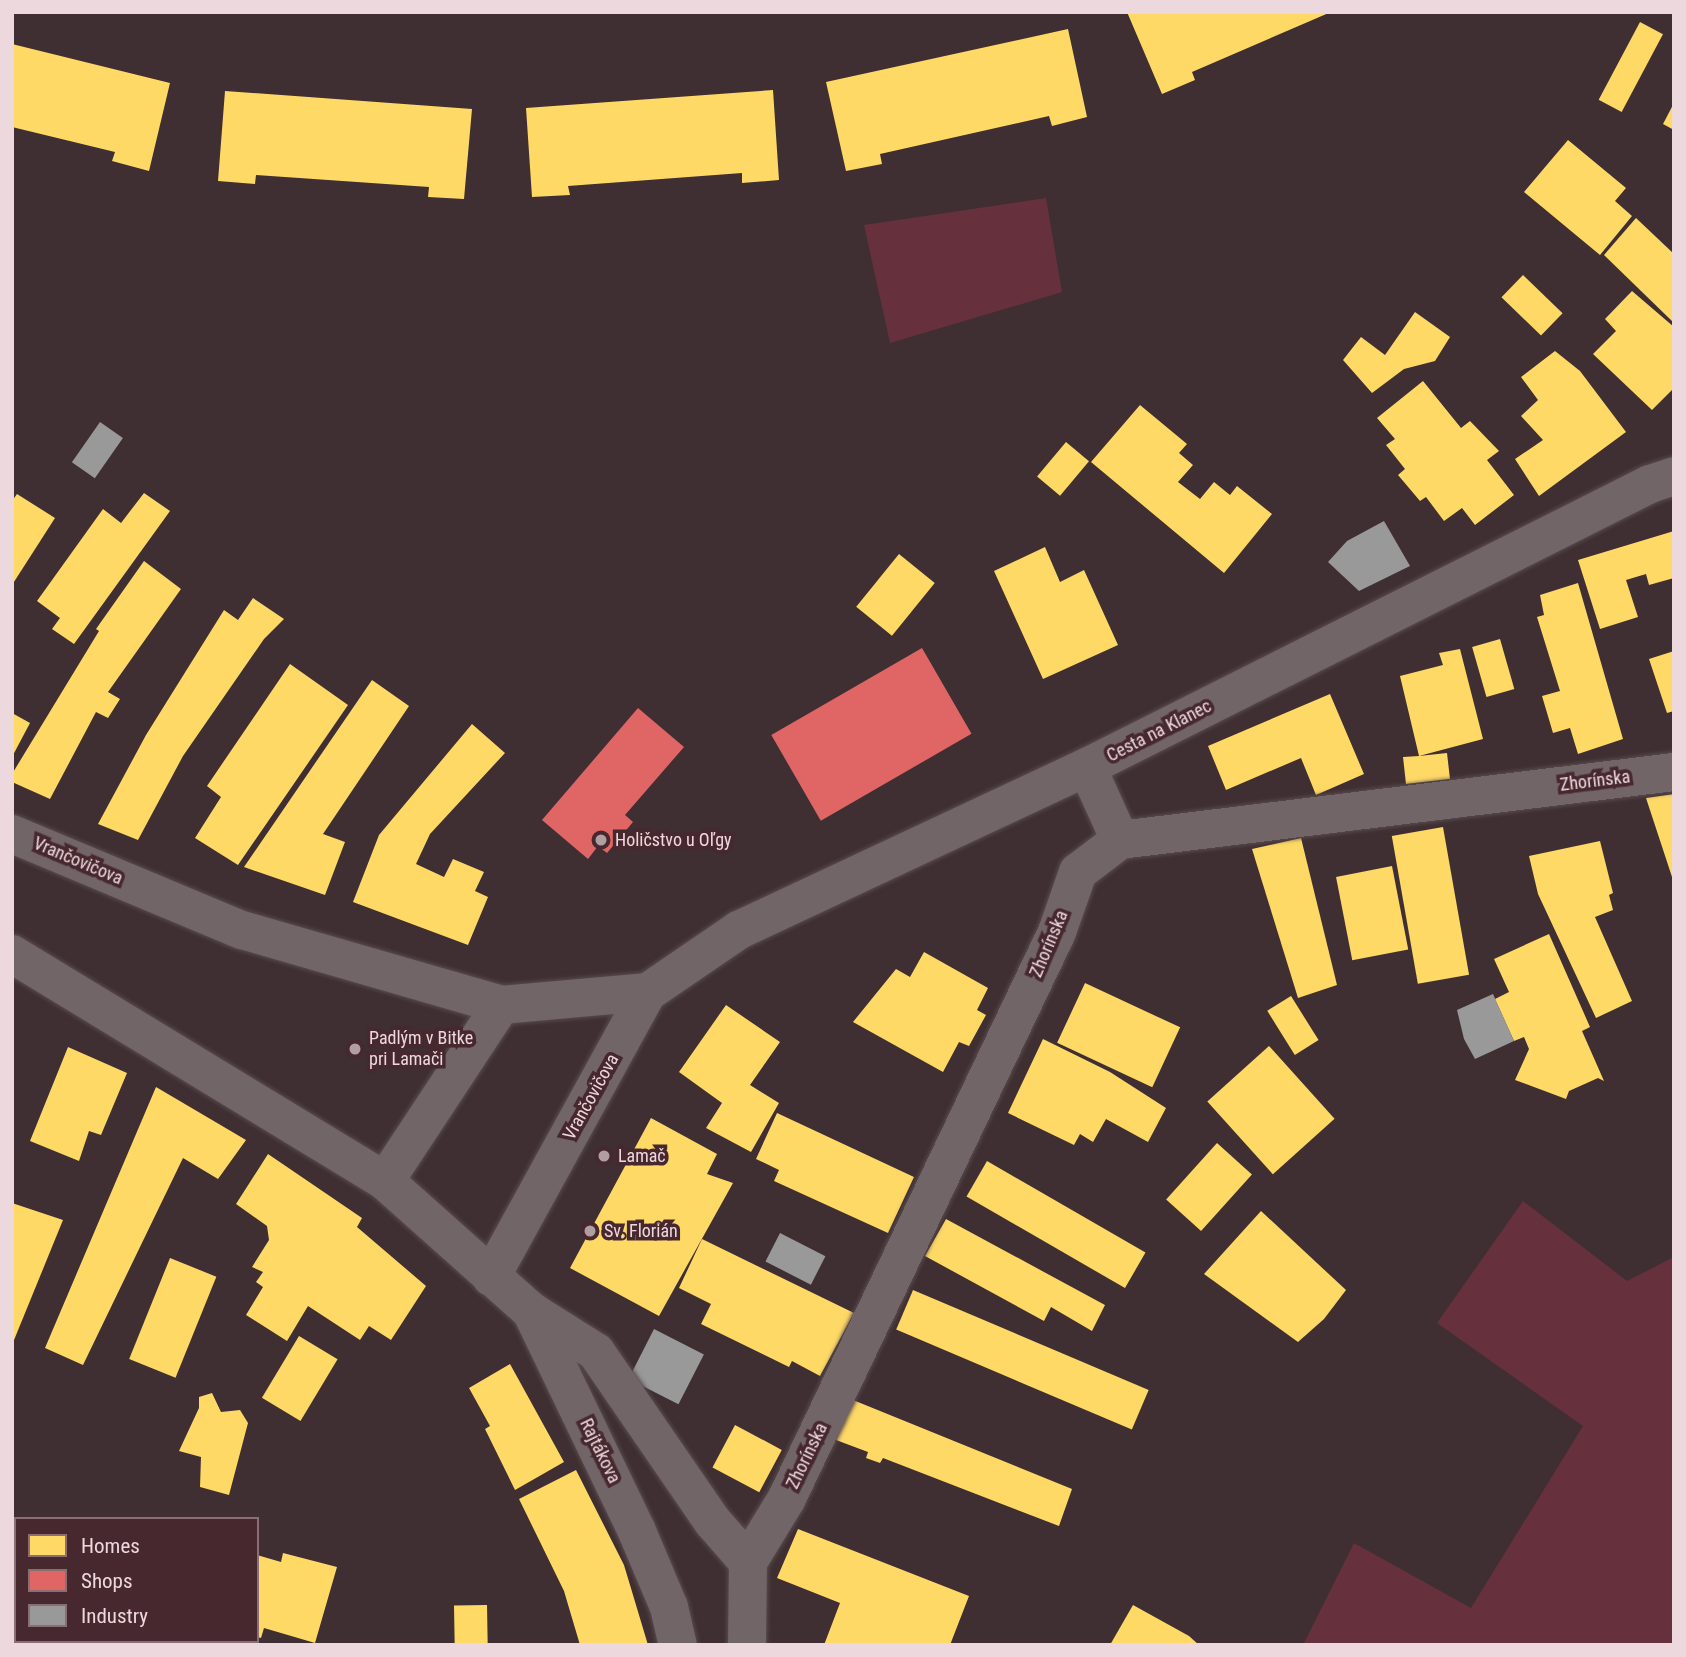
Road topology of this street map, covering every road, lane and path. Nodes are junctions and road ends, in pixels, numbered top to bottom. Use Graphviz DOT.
graph roads {
  1 [pos="1674,476"];
  2 [pos="1087,767"];
  3 [pos="1674,772"];
  4 [pos="12,834"];
  5 [pos="1120,840"];
  6 [pos="12,954"];
  7 [pos="648,992"];
  8 [pos="501,1005"];
  9 [pos="385,1181"];
  10 [pos="491,1277"];
  11 [pos="531,1311"];
  12 [pos="748,1562"];
  13 [pos="678,1645"];
  14 [pos="747,1645"];
  1 -- 2 [label="street, Cesta na Klanec"];
  2 -- 5 [label="street"];
  2 -- 7 [label="street, Cesta na Klanec"];
  3 -- 5 [label="street, Zhorínska"];
  4 -- 8 [label="street, Vrančovičova"];
  5 -- 12 [label="street, Zhorínska"];
  6 -- 9 [label="street"];
  7 -- 8 [label="street, Vrančovičova"];
  7 -- 10 [label="street, Vrančovičova"];
  8 -- 9 [label="street"];
  9 -- 10 [label="street"];
  10 -- 11 [label="street, Rajtákova"];
  11 -- 12 [label="street"];
  11 -- 13 [label="street, Rajtákova"];
  12 -- 14 [label="street"];
}
